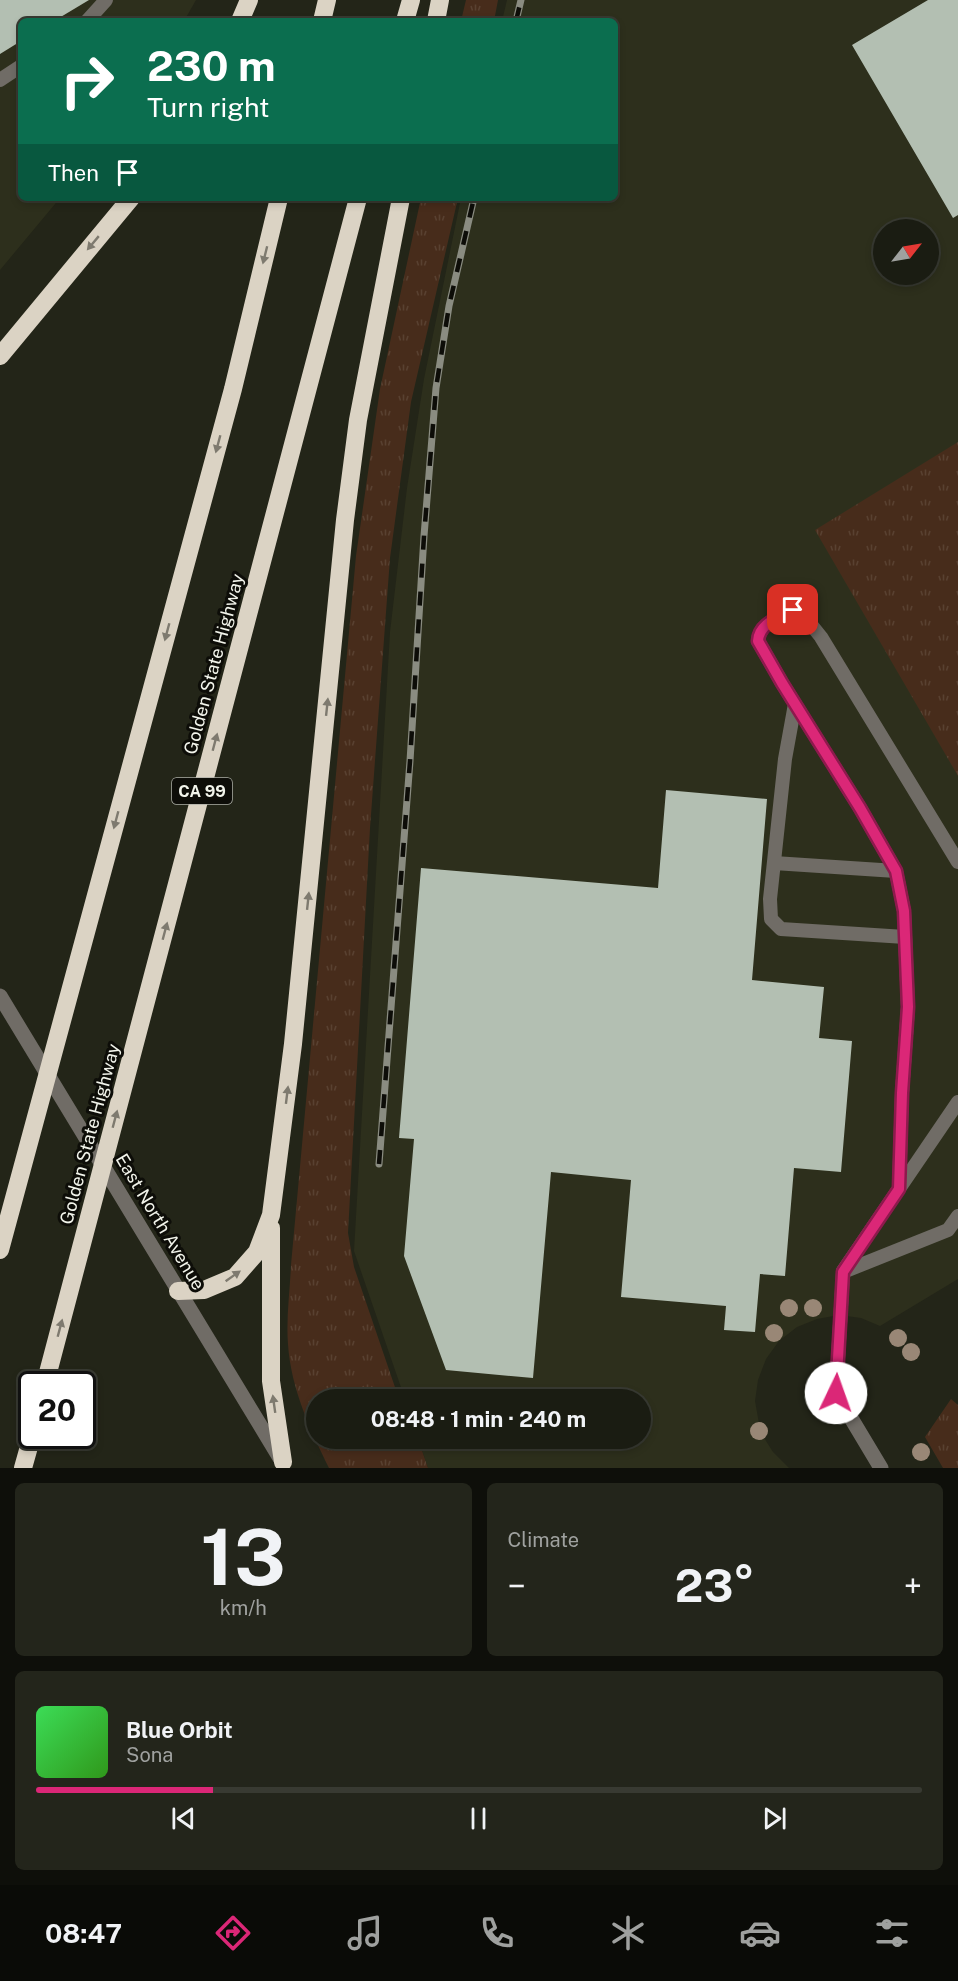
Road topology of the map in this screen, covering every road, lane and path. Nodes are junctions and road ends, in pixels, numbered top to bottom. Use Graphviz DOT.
graph roads {
  1 [pos="106,0"];
  2 [pos="249,0"];
  3 [pos="327,0"];
  4 [pos="411,0"];
  5 [pos="441,0"];
  6 [pos="90,18"];
  7 [pos="241,18"];
  8 [pos="323,18"];
  9 [pos="406,18"];
  10 [pos="437,18"];
  11 [pos="18,68"];
  12 [pos="0,80"];
  13 [pos="128,201"];
  14 [pos="278,201"];
  15 [pos="357,201"];
  16 [pos="400,201"];
  17 [pos="0,356"];
  18 [pos="795,704"];
  19 [pos="958,862"];
  20 [pos="774,863"];
  21 [pos="896,871"];
  22 [pos="905,937"];
  23 [pos="0,996"];
  24 [pos="958,1102"];
  25 [pos="899,1189"];
  26 [pos="271,1215"];
  27 [pos="958,1216"];
  28 [pos="0,1250"];
  29 [pos="843,1272"];
  30 [pos="178,1291"];
  31 [pos="48,1371"];
  32 [pos="836,1393"];
  33 [pos="28,1449"];
  34 [pos="285,1465"];
  35 [pos="23,1468"];
  36 [pos="881,1468"];
  1 -- 6 [label="lane"];
  2 -- 7 [label="highway"];
  3 -- 8 [label="highway"];
  4 -- 9 [label="highway"];
  5 -- 10 [label="highway"];
  11 -- 12 [label="lane"];
  13 -- 17 [label="highway, one-way"];
  14 -- 28 [label="highway, one-way"];
  31 -- 15 [label="highway, Golden State Highway / CA 99, one-way"];
  26 -- 16 [label="highway, one-way"];
  18 -- 19 [label="lane"];
  18 -- 20 [label="lane"];
  18 -- 21 [label="lane"];
  20 -- 21 [label="lane"];
  20 -- 22 [label="lane"];
  21 -- 22 [label="lane"];
  22 -- 25 [label="lane"];
  23 -- 30 [label="street, East North Avenue"];
  24 -- 25 [label="lane"];
  25 -- 29 [label="lane"];
  30 -- 26 [label="highway, one-way"];
  34 -- 26 [label="highway, one-way"];
  27 -- 29 [label="lane"];
  29 -- 32 [label="lane"];
  30 -- 34 [label="street, East North Avenue"];
  32 -- 36 [label="street"];
  33 -- 35 [label="highway"];
}
